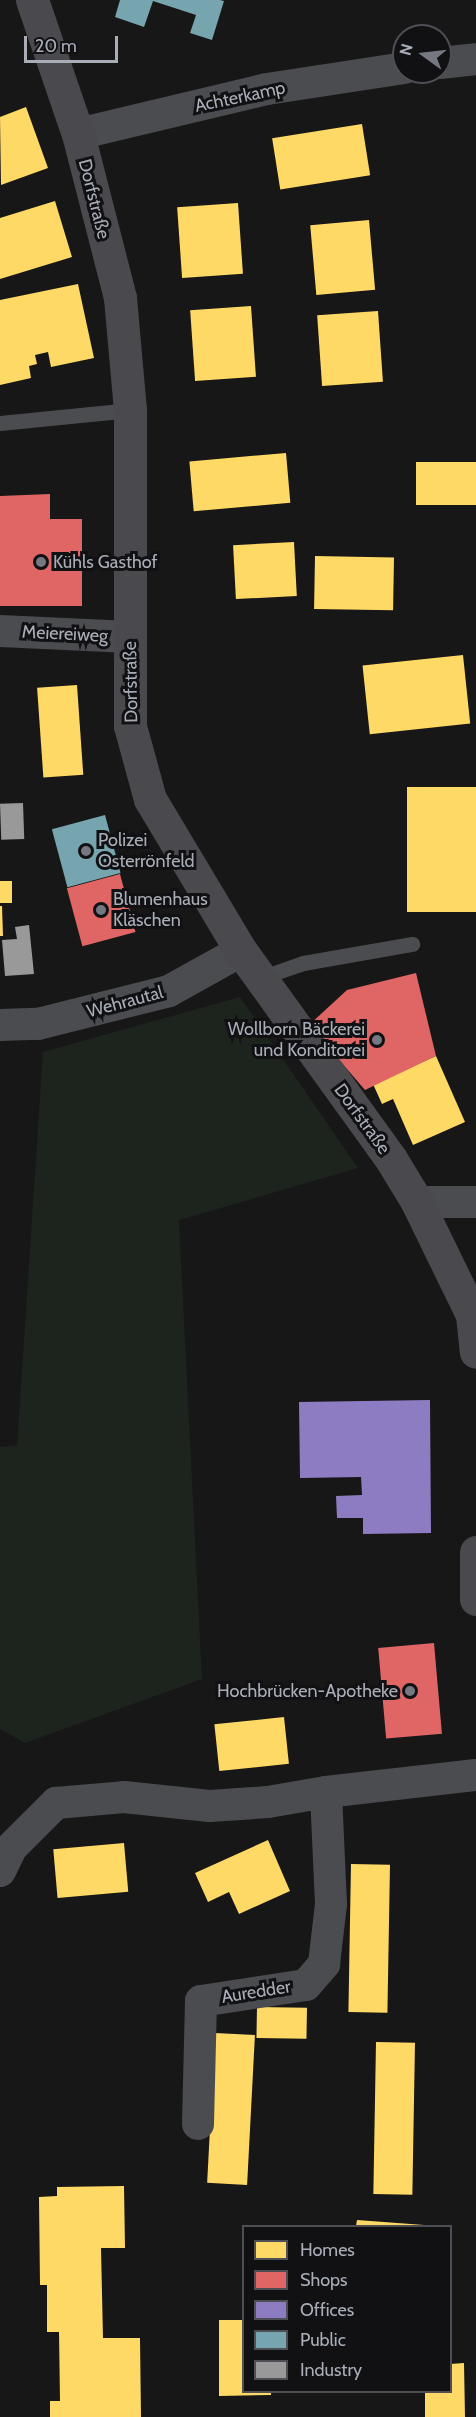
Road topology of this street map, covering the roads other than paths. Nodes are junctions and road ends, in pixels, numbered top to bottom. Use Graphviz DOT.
graph roads {
  1 [pos="32,0"];
  2 [pos="476,59"];
  3 [pos="452,62"];
  4 [pos="392,70"];
  5 [pos="78,134"];
  6 [pos="130,410"];
  7 [pos="0,423"];
  8 [pos="0,631"];
  9 [pos="130,637"];
  10 [pos="412,944"];
  11 [pos="241,951"];
  12 [pos="260,978"];
  13 [pos="0,1025"];
  14 [pos="417,1202"];
  15 [pos="476,1202"];
  16 [pos="476,1352"];
  17 [pos="476,1552"];
  18 [pos="476,1599"];
  19 [pos="476,1775"];
  20 [pos="326,1792"];
  21 [pos="0,1871"];
  22 [pos="198,2124"];
  1 -- 5 [label="main road, Dorfstraße"];
  2 -- 3 [label="street"];
  4 -- 5 [label="street, Achterkamp"];
  5 -- 6 [label="main road, Dorfstraße"];
  6 -- 7 [label="lane"];
  6 -- 9 [label="main road, Dorfstraße"];
  8 -- 9 [label="street, Meiereiweg"];
  9 -- 11 [label="main road, Dorfstraße"];
  10 -- 12 [label="lane"];
  11 -- 12 [label="main road, Dorfstraße"];
  11 -- 13 [label="street, Wehrautal"];
  12 -- 14 [label="main road, Dorfstraße"];
  14 -- 15 [label="street"];
  14 -- 16 [label="main road, Dorfstraße"];
  17 -- 18 [label="main road"];
  19 -- 20 [label="street"];
  20 -- 21 [label="street"];
  20 -- 22 [label="street, Auredder"];
}
